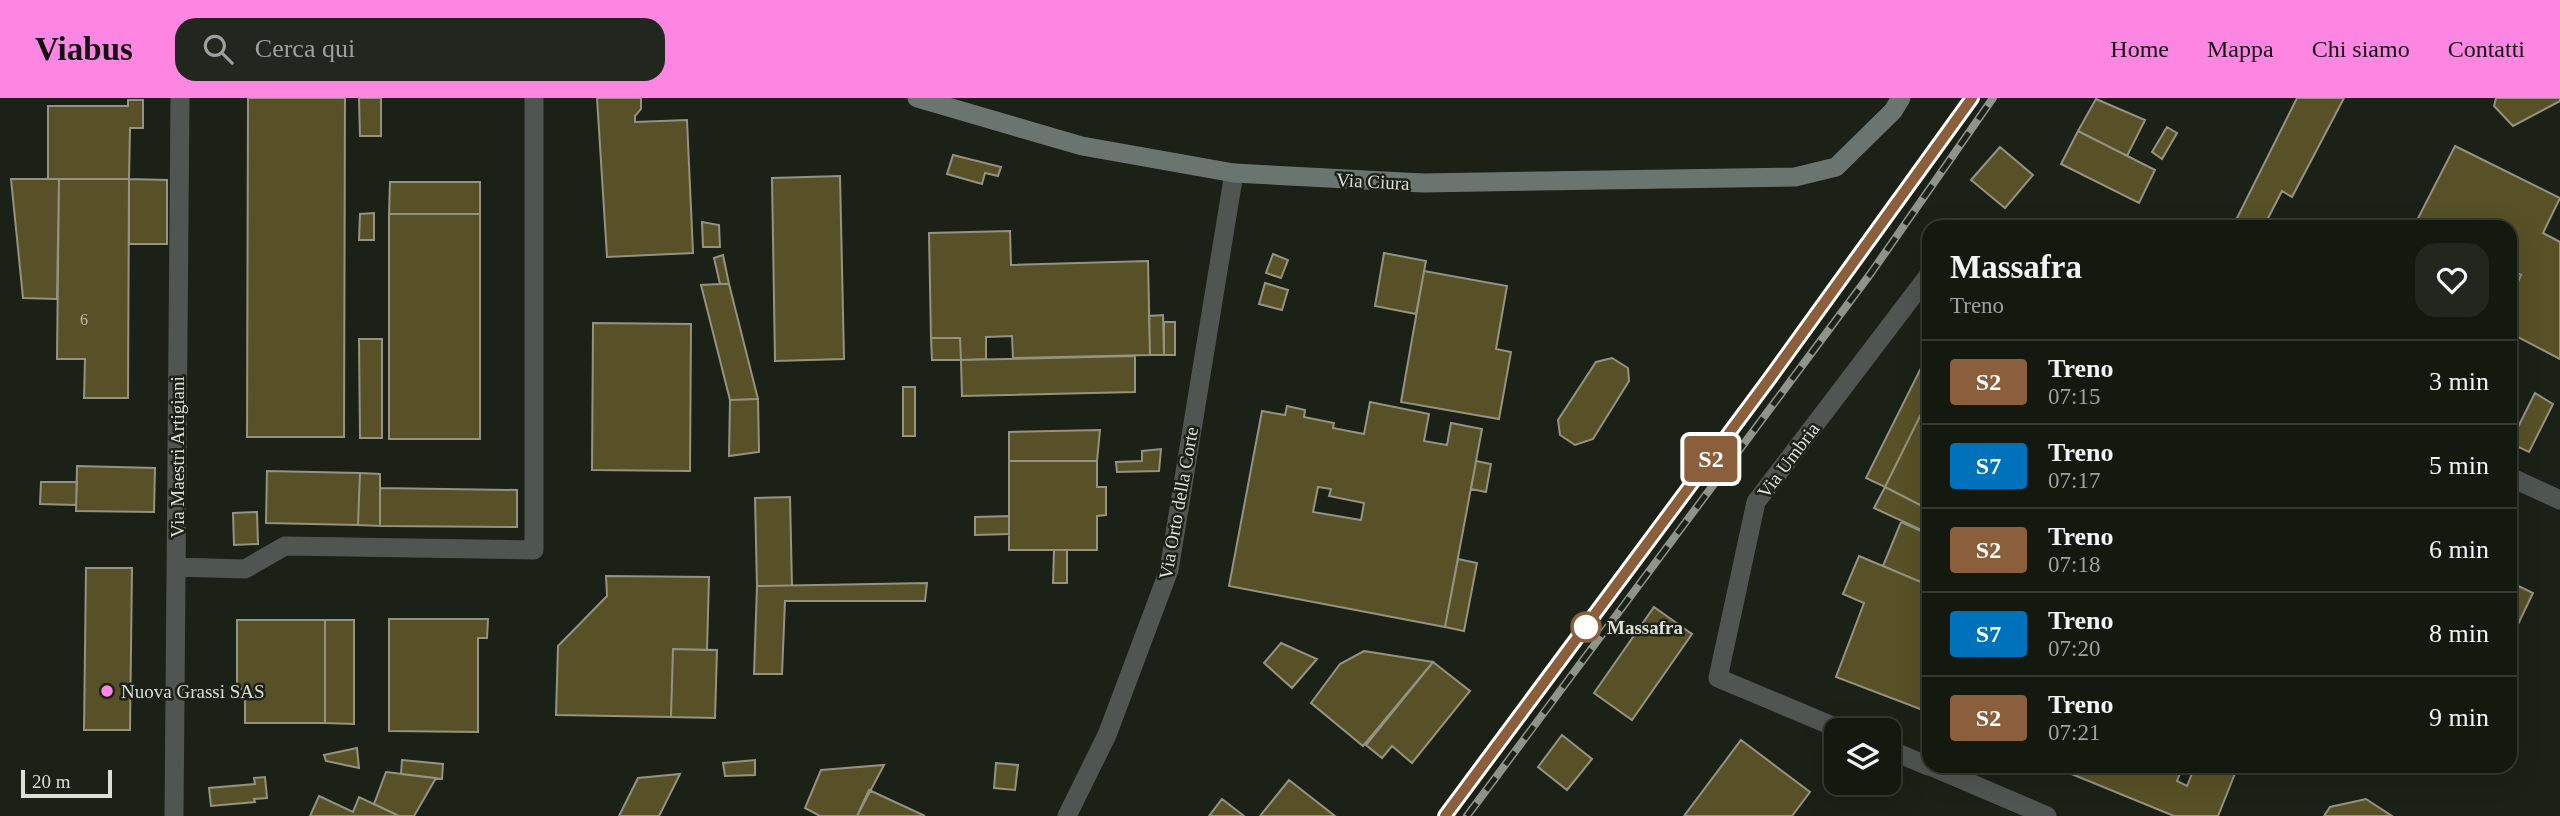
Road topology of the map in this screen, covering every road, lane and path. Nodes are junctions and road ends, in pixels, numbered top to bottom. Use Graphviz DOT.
graph roads {
  1 [pos="180,98"];
  2 [pos="534,98"];
  3 [pos="918,98"];
  4 [pos="1901,98"];
  5 [pos="1234,173"];
  6 [pos="1922,284"];
  7 [pos="2517,480"];
  8 [pos="2560,500"];
  9 [pos="176,568"];
  10 [pos="1824,722"];
  11 [pos="1901,754"];
  12 [pos="1922,763"];
  13 [pos="1946,773"];
  14 [pos="174,816"];
  15 [pos="1067,816"];
  16 [pos="2047,816"];
  1 -- 9 [label="street, Via Maestri Artigiani"];
  2 -- 9 [label="street"];
  3 -- 5 [label="main road, Via Ciura"];
  4 -- 5 [label="main road, Via Ciura"];
  5 -- 15 [label="street, Via Orto della Corte"];
  6 -- 10 [label="street, Via Umbria"];
  7 -- 8 [label="street"];
  9 -- 14 [label="street, Via Maestri Artigiani"];
  11 -- 12 [label="street"];
  13 -- 16 [label="street"];
}
